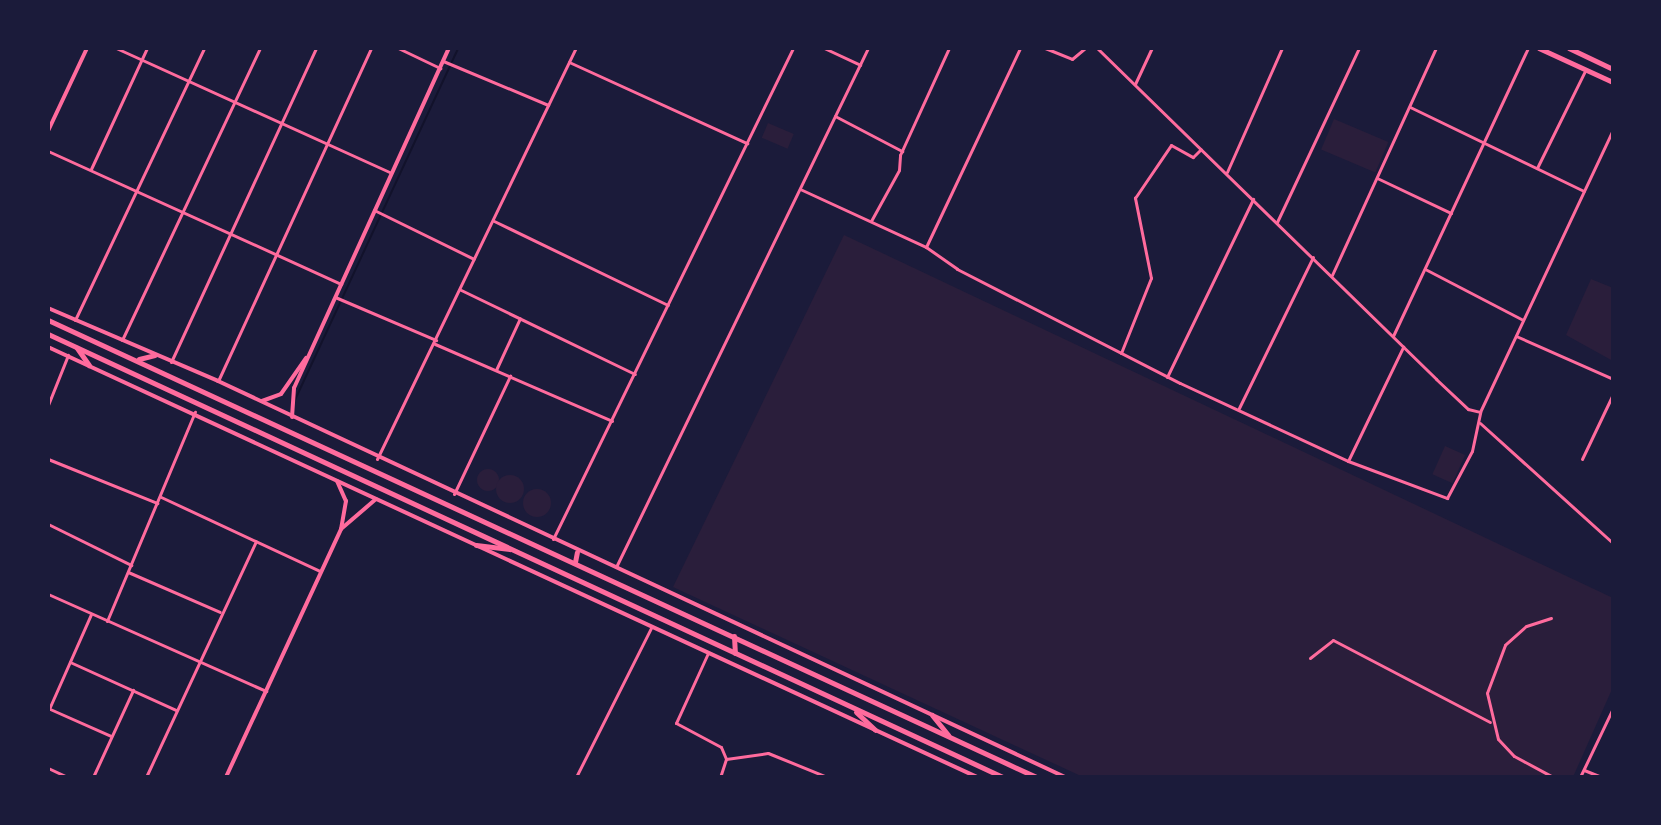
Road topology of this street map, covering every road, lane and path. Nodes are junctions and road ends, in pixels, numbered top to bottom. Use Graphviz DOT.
graph roads {
  1 [pos="87,48"];
  2 [pos="116,48"];
  3 [pos="147,48"];
  4 [pos="204,48"];
  5 [pos="260,48"];
  6 [pos="316,48"];
  7 [pos="371,48"];
  8 [pos="398,48"];
  9 [pos="449,48"];
  10 [pos="576,48"];
  11 [pos="793,48"];
  12 [pos="824,48"];
  13 [pos="868,48"];
  14 [pos="949,48"];
  15 [pos="1020,48"];
  16 [pos="1046,48"];
  17 [pos="1085,48"];
  18 [pos="1097,48"];
  19 [pos="1152,48"];
  20 [pos="1282,48"];
  21 [pos="1359,48"];
  22 [pos="1436,48"];
  23 [pos="1528,48"];
  24 [pos="1539,48"];
  25 [pos="1570,48"];
  26 [pos="142,59"];
  27 [pos="443,61"];
  28 [pos="569,62"];
  29 [pos="860,65"];
  30 [pos="440,68"];
  31 [pos="1586,69"];
  32 [pos="1613,69"];
  33 [pos="190,80"];
  34 [pos="1613,82"];
  35 [pos="1135,84"];
  36 [pos="237,101"];
  37 [pos="548,105"];
  38 [pos="1410,107"];
  39 [pos="836,116"];
  40 [pos="281,122"];
  41 [pos="1613,129"];
  42 [pos="48,131"];
  43 [pos="1484,142"];
  44 [pos="328,143"];
  45 [pos="747,143"];
  46 [pos="1201,149"];
  47 [pos="902,151"];
  48 [pos="48,152"];
  49 [pos="1537,168"];
  50 [pos="91,169"];
  51 [pos="1226,173"];
  52 [pos="391,174"];
  53 [pos="1377,178"];
  54 [pos="800,189"];
  55 [pos="137,190"];
  56 [pos="1584,191"];
  57 [pos="1253,199"];
  58 [pos="374,210"];
  59 [pos="186,212"];
  60 [pos="1451,213"];
  61 [pos="493,221"];
  62 [pos="871,221"];
  63 [pos="1277,222"];
  64 [pos="231,231"];
  65 [pos="926,247"];
  66 [pos="278,255"];
  67 [pos="1312,257"];
  68 [pos="474,259"];
  69 [pos="1425,269"];
  70 [pos="1332,276"];
  71 [pos="341,284"];
  72 [pos="460,289"];
  73 [pos="335,297"];
  74 [pos="668,305"];
  75 [pos="48,308"];
  76 [pos="520,318"];
  77 [pos="48,320"];
  78 [pos="75,320"];
  79 [pos="1524,320"];
  80 [pos="48,334"];
  81 [pos="1393,336"];
  82 [pos="1516,336"];
  83 [pos="122,340"];
  84 [pos="436,342"];
  85 [pos="48,347"];
  86 [pos="76,347"];
  87 [pos="1403,347"];
  88 [pos="1121,353"];
  89 [pos="68,355"];
  90 [pos="155,355"];
  91 [pos="308,355"];
  92 [pos="138,359"];
  93 [pos="171,362"];
  94 [pos="89,365"];
  95 [pos="496,370"];
  96 [pos="635,374"];
  97 [pos="510,376"];
  98 [pos="1167,377"];
  99 [pos="1613,380"];
  100 [pos="218,381"];
  101 [pos="1613,394"];
  102 [pos="261,402"];
  103 [pos="48,405"];
  104 [pos="1239,408"];
  105 [pos="195,412"];
  106 [pos="1480,412"];
  107 [pos="292,417"];
  108 [pos="612,421"];
  109 [pos="1480,423"];
  110 [pos="48,459"];
  111 [pos="377,459"];
  112 [pos="1582,459"];
  113 [pos="1348,461"];
  114 [pos="334,478"];
  115 [pos="454,494"];
  116 [pos="160,497"];
  117 [pos="376,499"];
  118 [pos="158,503"];
  119 [pos="48,524"];
  120 [pos="341,529"];
  121 [pos="553,539"];
  122 [pos="256,541"];
  123 [pos="1613,543"];
  124 [pos="476,545"];
  125 [pos="516,550"];
  126 [pos="578,552"];
  127 [pos="575,562"];
  128 [pos="131,565"];
  129 [pos="615,568"];
  130 [pos="320,571"];
  131 [pos="128,572"];
  132 [pos="48,594"];
  133 [pos="221,612"];
  134 [pos="91,614"];
  135 [pos="1551,618"];
  136 [pos="107,621"];
  137 [pos="651,627"];
  138 [pos="717,628"];
  139 [pos="734,636"];
  140 [pos="712,642"];
  141 [pos="708,653"];
  142 [pos="735,653"];
  143 [pos="1310,658"];
  144 [pos="70,662"];
  145 [pos="198,663"];
  146 [pos="133,690"];
  147 [pos="266,691"];
  148 [pos="1613,708"];
  149 [pos="48,709"];
  150 [pos="853,709"];
  151 [pos="176,710"];
  152 [pos="932,715"];
  153 [pos="1490,722"];
  154 [pos="875,730"];
  155 [pos="111,736"];
  156 [pos="950,736"];
  157 [pos="726,759"];
  158 [pos="48,768"];
  159 [pos="1583,770"];
  160 [pos="965,772"];
  161 [pos="67,777"];
  162 [pos="93,777"];
  163 [pos="146,777"];
  164 [pos="226,777"];
  165 [pos="576,777"];
  166 [pos="720,777"];
  167 [pos="827,777"];
  168 [pos="963,777"];
  169 [pos="977,777"];
  170 [pos="1003,777"];
  171 [pos="1036,777"];
  172 [pos="1065,777"];
  173 [pos="1553,777"];
  174 [pos="1580,777"];
  175 [pos="1602,777"];
  1 -- 42 [label="street"];
  2 -- 26 [label="street"];
  3 -- 26 [label="street"];
  4 -- 33 [label="street"];
  5 -- 36 [label="street"];
  6 -- 40 [label="street"];
  7 -- 44 [label="street"];
  8 -- 30 [label="street"];
  9 -- 27 [label="street"];
  10 -- 28 [label="street"];
  11 -- 45 [label="street"];
  12 -- 29 [label="street"];
  13 -- 29 [label="street"];
  14 -- 47 [label="street"];
  15 -- 65 [label="street"];
  16 -- 17 [label="street"];
  18 -- 35 [label="street"];
  19 -- 35 [label="street"];
  20 -- 51 [label="street"];
  21 -- 63 [label="street"];
  22 -- 38 [label="street"];
  23 -- 43 [label="street"];
  24 -- 31 [label="main road"];
  25 -- 32 [label="main road"];
  26 -- 33 [label="street"];
  26 -- 50 [label="street"];
  27 -- 30 [label="street"];
  27 -- 37 [label="street"];
  28 -- 37 [label="street"];
  28 -- 45 [label="street"];
  29 -- 39 [label="street"];
  30 -- 52 [label="street"];
  31 -- 34 [label="main road"];
  31 -- 49 [label="street"];
  33 -- 36 [label="street"];
  33 -- 55 [label="street"];
  35 -- 46 [label="street"];
  36 -- 40 [label="street"];
  36 -- 59 [label="street"];
  37 -- 61 [label="street"];
  38 -- 43 [label="street"];
  38 -- 53 [label="street"];
  39 -- 47 [label="street"];
  39 -- 54 [label="street"];
  40 -- 44 [label="street"];
  40 -- 64 [label="street"];
  41 -- 56 [label="street"];
  43 -- 49 [label="street"];
  43 -- 60 [label="street"];
  44 -- 52 [label="street"];
  44 -- 66 [label="street"];
  45 -- 74 [label="street"];
  46 -- 51 [label="street"];
  46 -- 88 [label="street"];
  47 -- 62 [label="street"];
  48 -- 50 [label="street"];
  49 -- 56 [label="street"];
  50 -- 55 [label="street"];
  51 -- 57 [label="street"];
  52 -- 58 [label="street"];
  53 -- 60 [label="street"];
  53 -- 70 [label="street"];
  54 -- 62 [label="street"];
  54 -- 129 [label="street"];
  55 -- 59 [label="street"];
  55 -- 78 [label="street"];
  56 -- 79 [label="street"];
  57 -- 63 [label="street"];
  57 -- 98 [label="street"];
  58 -- 68 [label="street"];
  58 -- 71 [label="street"];
  59 -- 64 [label="street"];
  59 -- 83 [label="street"];
  60 -- 69 [label="street"];
  61 -- 68 [label="street"];
  61 -- 74 [label="street"];
  62 -- 65 [label="street"];
  63 -- 67 [label="street"];
  64 -- 66 [label="street"];
  64 -- 93 [label="street"];
  65 -- 88 [label="street"];
  66 -- 71 [label="street"];
  66 -- 100 [label="street"];
  67 -- 70 [label="street"];
  67 -- 104 [label="street"];
  68 -- 72 [label="street"];
  69 -- 79 [label="street"];
  69 -- 81 [label="street"];
  70 -- 81 [label="street"];
  71 -- 73 [label="street"];
  72 -- 76 [label="street"];
  72 -- 84 [label="street"];
  73 -- 84 [label="street"];
  73 -- 91 [label="street"];
  74 -- 96 [label="street"];
  75 -- 78 [label="street"];
  76 -- 95 [label="street"];
  76 -- 96 [label="street"];
  77 -- 92 [label="highway"];
  78 -- 83 [label="street"];
  79 -- 82 [label="street"];
  80 -- 86 [label="highway"];
  81 -- 87 [label="street"];
  82 -- 99 [label="street"];
  82 -- 106 [label="street"];
  83 -- 90 [label="street"];
  84 -- 95 [label="street"];
  84 -- 111 [label="street"];
  85 -- 89 [label="street"];
  86 -- 94 [label="highway"];
  86 -- 125 [label="highway"];
  87 -- 106 [label="street"];
  87 -- 113 [label="street"];
  88 -- 98 [label="street"];
  89 -- 94 [label="street"];
  89 -- 103 [label="street"];
  90 -- 92 [label="highway"];
  90 -- 93 [label="street"];
  91 -- 102 [label="street"];
  91 -- 107 [label="street"];
  92 -- 127 [label="highway"];
  93 -- 100 [label="street"];
  94 -- 105 [label="street"];
  95 -- 97 [label="street"];
  96 -- 108 [label="street"];
  97 -- 108 [label="street"];
  97 -- 115 [label="street"];
  98 -- 104 [label="street"];
  100 -- 102 [label="street"];
  101 -- 112 [label="street"];
  102 -- 107 [label="street"];
  104 -- 113 [label="street"];
  105 -- 114 [label="street"];
  105 -- 116 [label="street"];
  106 -- 109 [label="street"];
  107 -- 111 [label="street"];
  108 -- 121 [label="street"];
  109 -- 113 [label="street"];
  109 -- 123 [label="street"];
  110 -- 118 [label="street"];
  111 -- 115 [label="street"];
  114 -- 117 [label="street"];
  114 -- 120 [label="street"];
  115 -- 121 [label="street"];
  116 -- 118 [label="street"];
  116 -- 122 [label="street"];
  117 -- 120 [label="street"];
  117 -- 124 [label="street"];
  118 -- 128 [label="street"];
  119 -- 128 [label="street"];
  120 -- 130 [label="street"];
  121 -- 126 [label="street"];
  122 -- 130 [label="street"];
  122 -- 133 [label="street"];
  124 -- 125 [label="highway"];
  124 -- 137 [label="street"];
  125 -- 140 [label="highway"];
  126 -- 127 [label="highway"];
  126 -- 129 [label="street"];
  127 -- 138 [label="highway"];
  128 -- 131 [label="street"];
  129 -- 152 [label="street"];
  130 -- 147 [label="street"];
  131 -- 133 [label="street"];
  131 -- 136 [label="street"];
  132 -- 134 [label="street"];
  133 -- 145 [label="street"];
  134 -- 136 [label="street"];
  134 -- 144 [label="street"];
  135 -- 153 [label="street"];
  136 -- 145 [label="street"];
  137 -- 141 [label="street"];
  137 -- 165 [label="street"];
  138 -- 139 [label="highway"];
  138 -- 140 [label="highway"];
  139 -- 142 [label="highway"];
  139 -- 156 [label="highway"];
  140 -- 142 [label="highway"];
  141 -- 154 [label="street"];
  141 -- 157 [label="street"];
  142 -- 150 [label="highway"];
  143 -- 153 [label="street"];
  144 -- 146 [label="street"];
  144 -- 149 [label="street"];
  145 -- 147 [label="street"];
  145 -- 151 [label="street"];
  146 -- 151 [label="street"];
  146 -- 155 [label="street"];
  147 -- 164 [label="street"];
  148 -- 159 [label="street"];
  149 -- 155 [label="street"];
  150 -- 154 [label="highway"];
  150 -- 170 [label="highway"];
  151 -- 163 [label="street"];
  152 -- 156 [label="highway"];
  152 -- 172 [label="street"];
  153 -- 173 [label="street"];
  154 -- 160 [label="street"];
  155 -- 162 [label="street"];
  156 -- 171 [label="highway"];
  157 -- 166 [label="street"];
  157 -- 167 [label="street"];
  158 -- 161 [label="street"];
  159 -- 174 [label="street"];
  159 -- 175 [label="street"];
  160 -- 168 [label="street"];
  160 -- 169 [label="street"];
}
